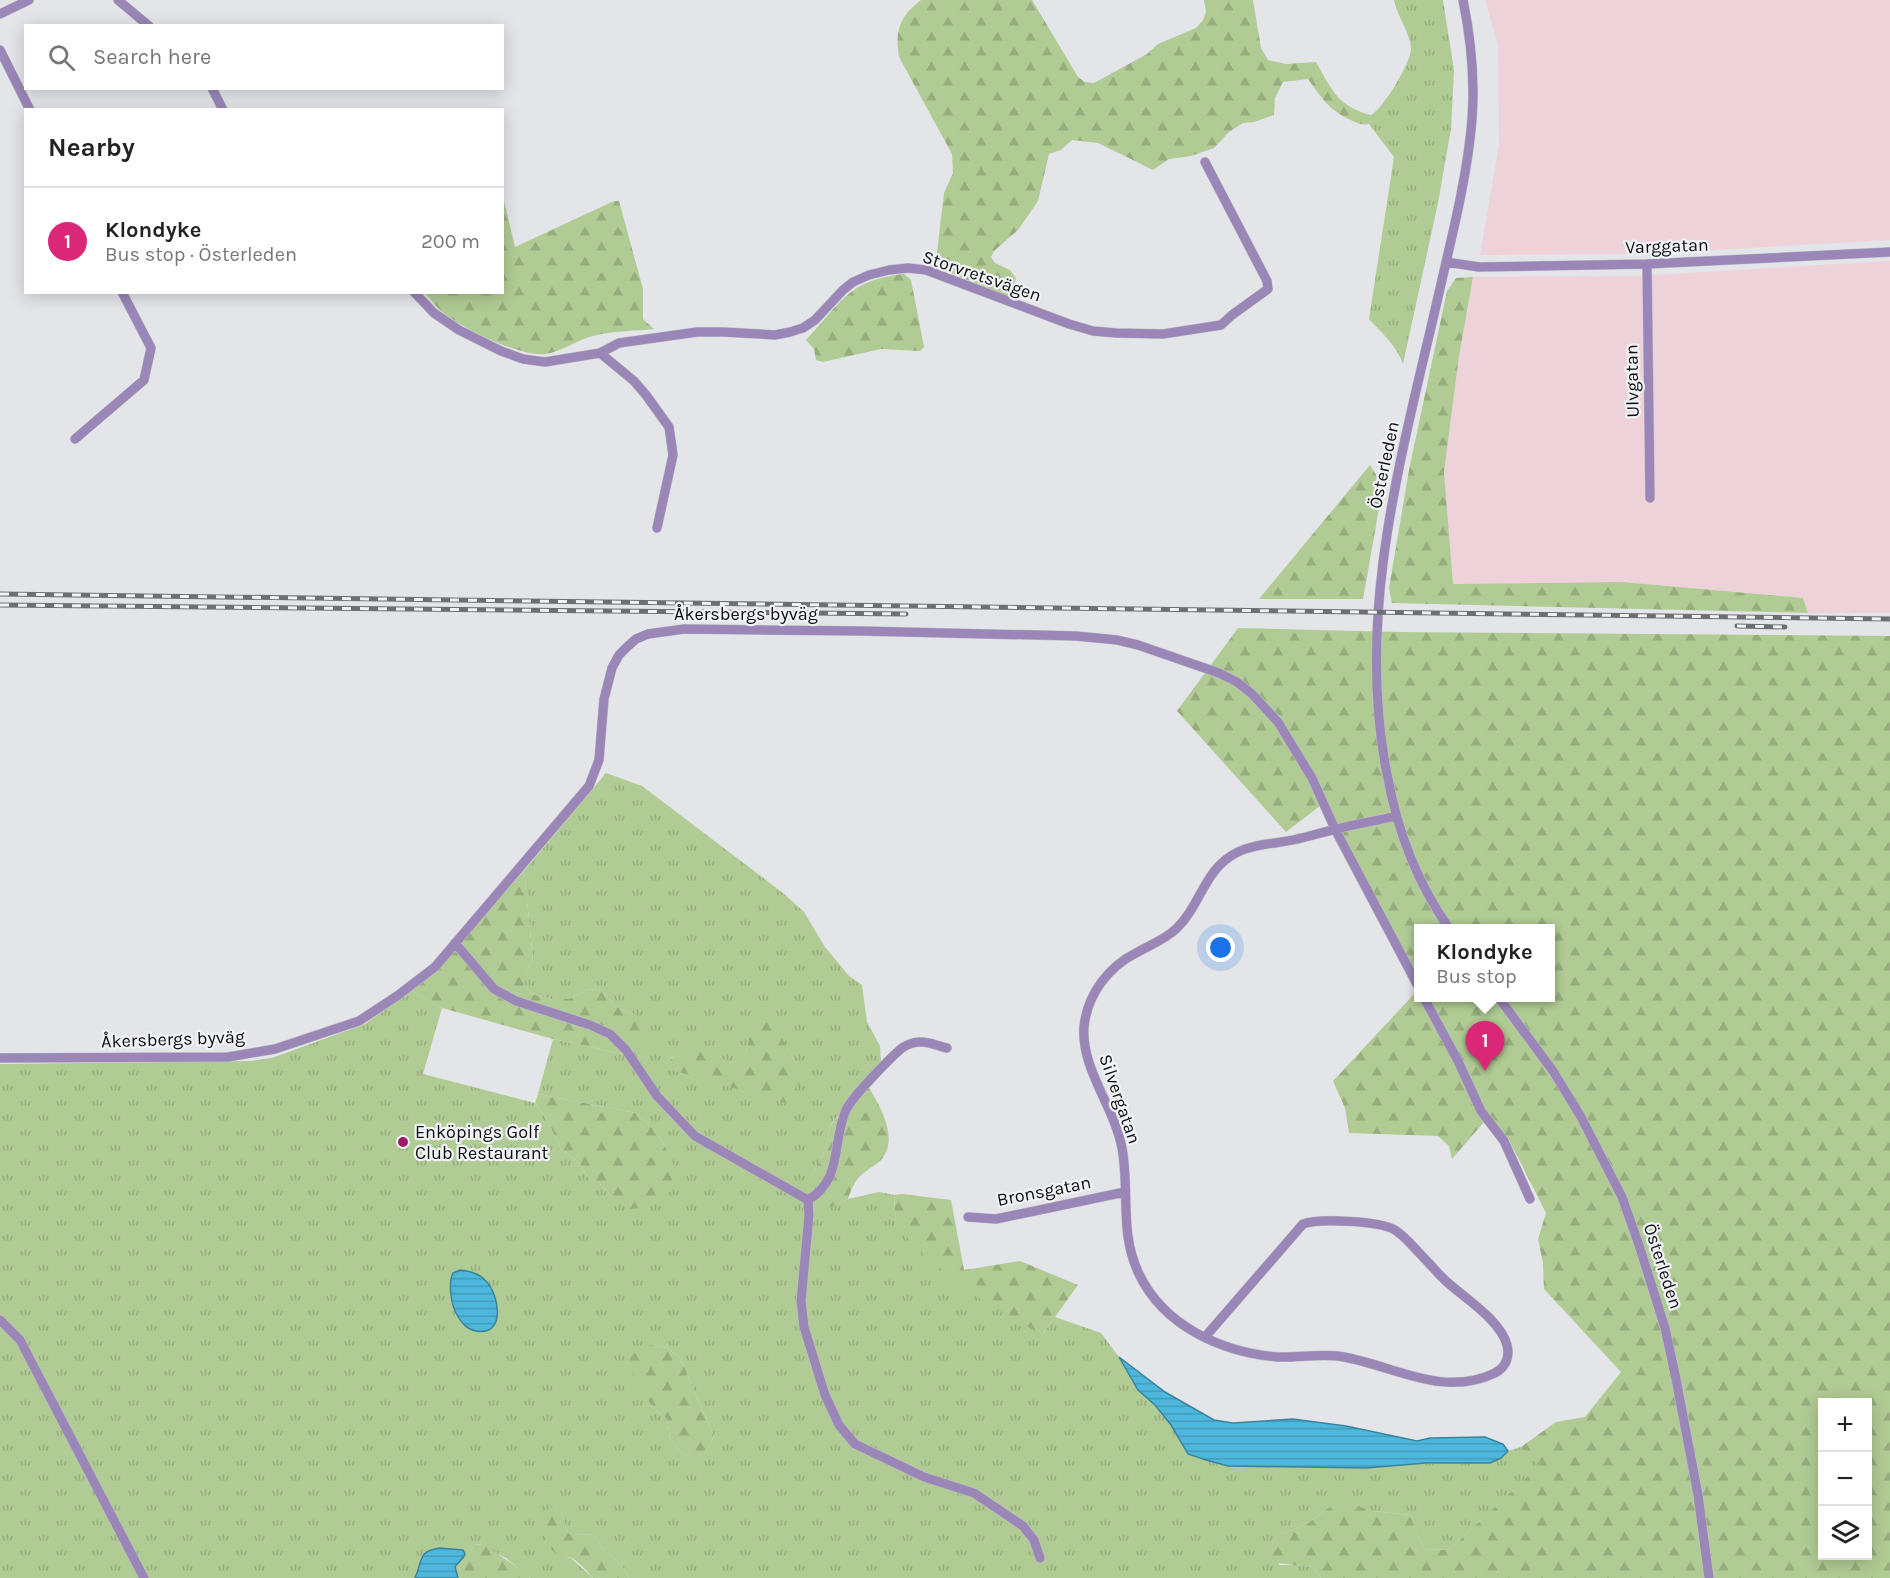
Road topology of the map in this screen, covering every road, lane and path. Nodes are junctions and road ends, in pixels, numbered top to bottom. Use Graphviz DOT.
graph roads {
  1 [pos="29,0"];
  2 [pos="118,0"];
  3 [pos="1463,0"];
  4 [pos="0,14"];
  5 [pos="147,24"];
  6 [pos="0,50"];
  7 [pos="213,90"];
  8 [pos="29,108"];
  9 [pos="222,108"];
  10 [pos="1205,162"];
  11 [pos="1890,252"];
  12 [pos="1446,262"];
  13 [pos="1647,264"];
  14 [pos="123,294"];
  15 [pos="416,294"];
  16 [pos="600,353"];
  17 [pos="75,439"];
  18 [pos="1650,498"];
  19 [pos="657,528"];
  20 [pos="1396,816"];
  21 [pos="1335,829"];
  22 [pos="1447,924"];
  23 [pos="454,943"];
  24 [pos="1414,979"];
  25 [pos="1426,1002"];
  26 [pos="1502,1002"];
  27 [pos="947,1048"];
  28 [pos="0,1058"];
  29 [pos="1125,1192"];
  30 [pos="1530,1198"];
  31 [pos="808,1200"];
  32 [pos="968,1216"];
  33 [pos="0,1320"];
  34 [pos="1205,1337"];
  35 [pos="1040,1558"];
  36 [pos="144,1578"];
  37 [pos="1709,1578"];
  1 -- 4 [label="street"];
  2 -- 5 [label="street"];
  3 -- 12 [label="street, Österleden"];
  6 -- 8 [label="street"];
  7 -- 9 [label="street"];
  10 -- 16 [label="street, Storvretsvägen"];
  11 -- 13 [label="street, Varggatan"];
  12 -- 13 [label="street, Varggatan"];
  12 -- 20 [label="street, Österleden"];
  13 -- 18 [label="street, Ulvgatan"];
  14 -- 17 [label="street"];
  15 -- 16 [label="street, Storvretsvägen"];
  16 -- 19 [label="street"];
  20 -- 21 [label="street, Silvergatan"];
  20 -- 22 [label="street, Österleden"];
  21 -- 23 [label="street, Åkersbergs byväg"];
  21 -- 24 [label="street, Åkersbergs byväg"];
  21 -- 29 [label="street, Silvergatan"];
  23 -- 28 [label="street, Åkersbergs byväg"];
  23 -- 31 [label="street"];
  25 -- 30 [label="street"];
  26 -- 37 [label="street, Österleden"];
  27 -- 31 [label="street"];
  29 -- 32 [label="street, Bronsgatan"];
  29 -- 34 [label="street, Silvergatan"];
  31 -- 35 [label="street"];
  33 -- 36 [label="street"];
  34 -- 34 [label="street, Silvergatan"];
}
